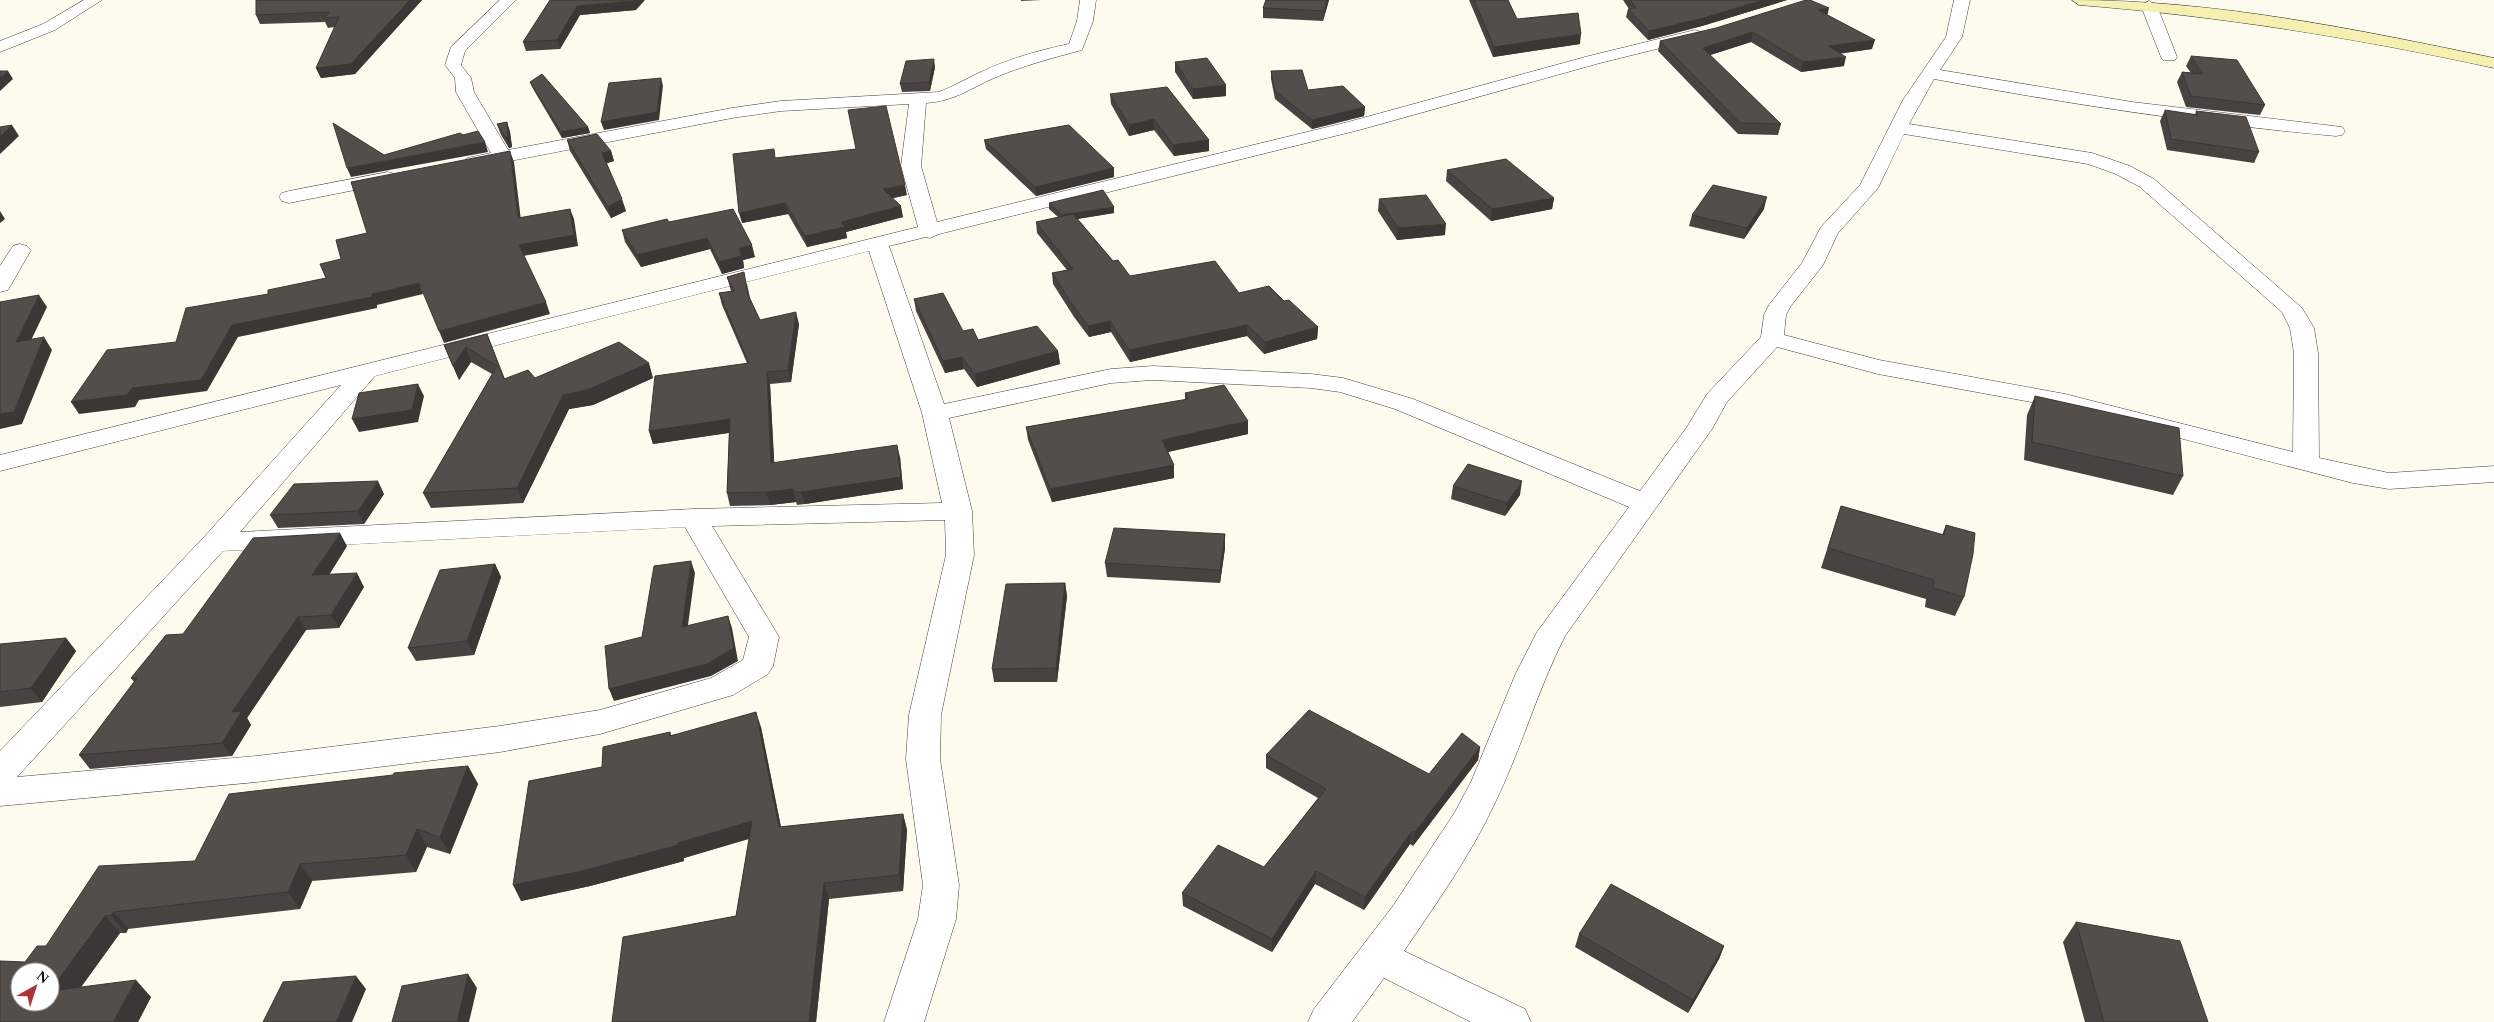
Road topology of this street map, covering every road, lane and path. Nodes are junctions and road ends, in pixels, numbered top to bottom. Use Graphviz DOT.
graph roads {
  1 [pos="95,0"];
  2 [pos="509,0"];
  3 [pos="1088,0"];
  4 [pos="1962,0"];
  5 [pos="2079,0"];
  6 [pos="2149,6"];
  7 [pos="1708,32"];
  8 [pos="0,47"];
  9 [pos="2169,57"];
  10 [pos="2494,63"];
  11 [pos="1929,73"];
  12 [pos="918,99"];
  13 [pos="1897,127"];
  14 [pos="2336,131"];
  15 [pos="502,156"];
  16 [pos="453,166"];
  17 [pos="405,175"];
  18 [pos="289,197"];
  19 [pos="930,232"];
  20 [pos="877,243"];
  21 [pos="20,250"];
  22 [pos="0,285"];
  23 [pos="1772,339"];
  24 [pos="366,372"];
  25 [pos="935,412"];
  26 [pos="0,463"];
  27 [pos="2306,464"];
  28 [pos="2494,474"];
  29 [pos="1644,503"];
  30 [pos="958,511"];
  31 [pos="693,518"];
  32 [pos="215,542"];
  33 [pos="0,773"];
  34 [pos="0,792"];
  35 [pos="1379,958"];
  36 [pos="904,1022"];
  37 [pos="1328,1022"];
  38 [pos="1511,1022"];
  1 -- 8 [label="street"];
  2 -- 15 [label="street"];
  3 -- 12 [label="street"];
  4 -- 11 [label="street"];
  5 -- 6 [label="street"];
  6 -- 9 [label="street"];
  6 -- 10 [label="street"];
  7 -- 19 [label="street"];
  11 -- 13 [label="street"];
  11 -- 14 [label="street"];
  12 -- 15 [label="street"];
  12 -- 19 [label="street"];
  13 -- 23 [label="street"];
  13 -- 27 [label="street"];
  15 -- 16 [label="street"];
  17 -- 18 [label="street"];
  19 -- 20 [label="street"];
  20 -- 24 [label="street"];
  20 -- 25 [label="street"];
  21 -- 22 [label="street"];
  23 -- 27 [label="street"];
  23 -- 29 [label="street"];
  24 -- 26 [label="street"];
  24 -- 32 [label="street"];
  25 -- 29 [label="street"];
  25 -- 30 [label="street"];
  27 -- 28 [label="street"];
  29 -- 35 [label="street"];
  30 -- 31 [label="street"];
  30 -- 36 [label="street"];
  31 -- 32 [label="street"];
  31 -- 34 [label="street"];
  32 -- 33 [label="street"];
  35 -- 37 [label="street"];
  35 -- 38 [label="street"];
}
